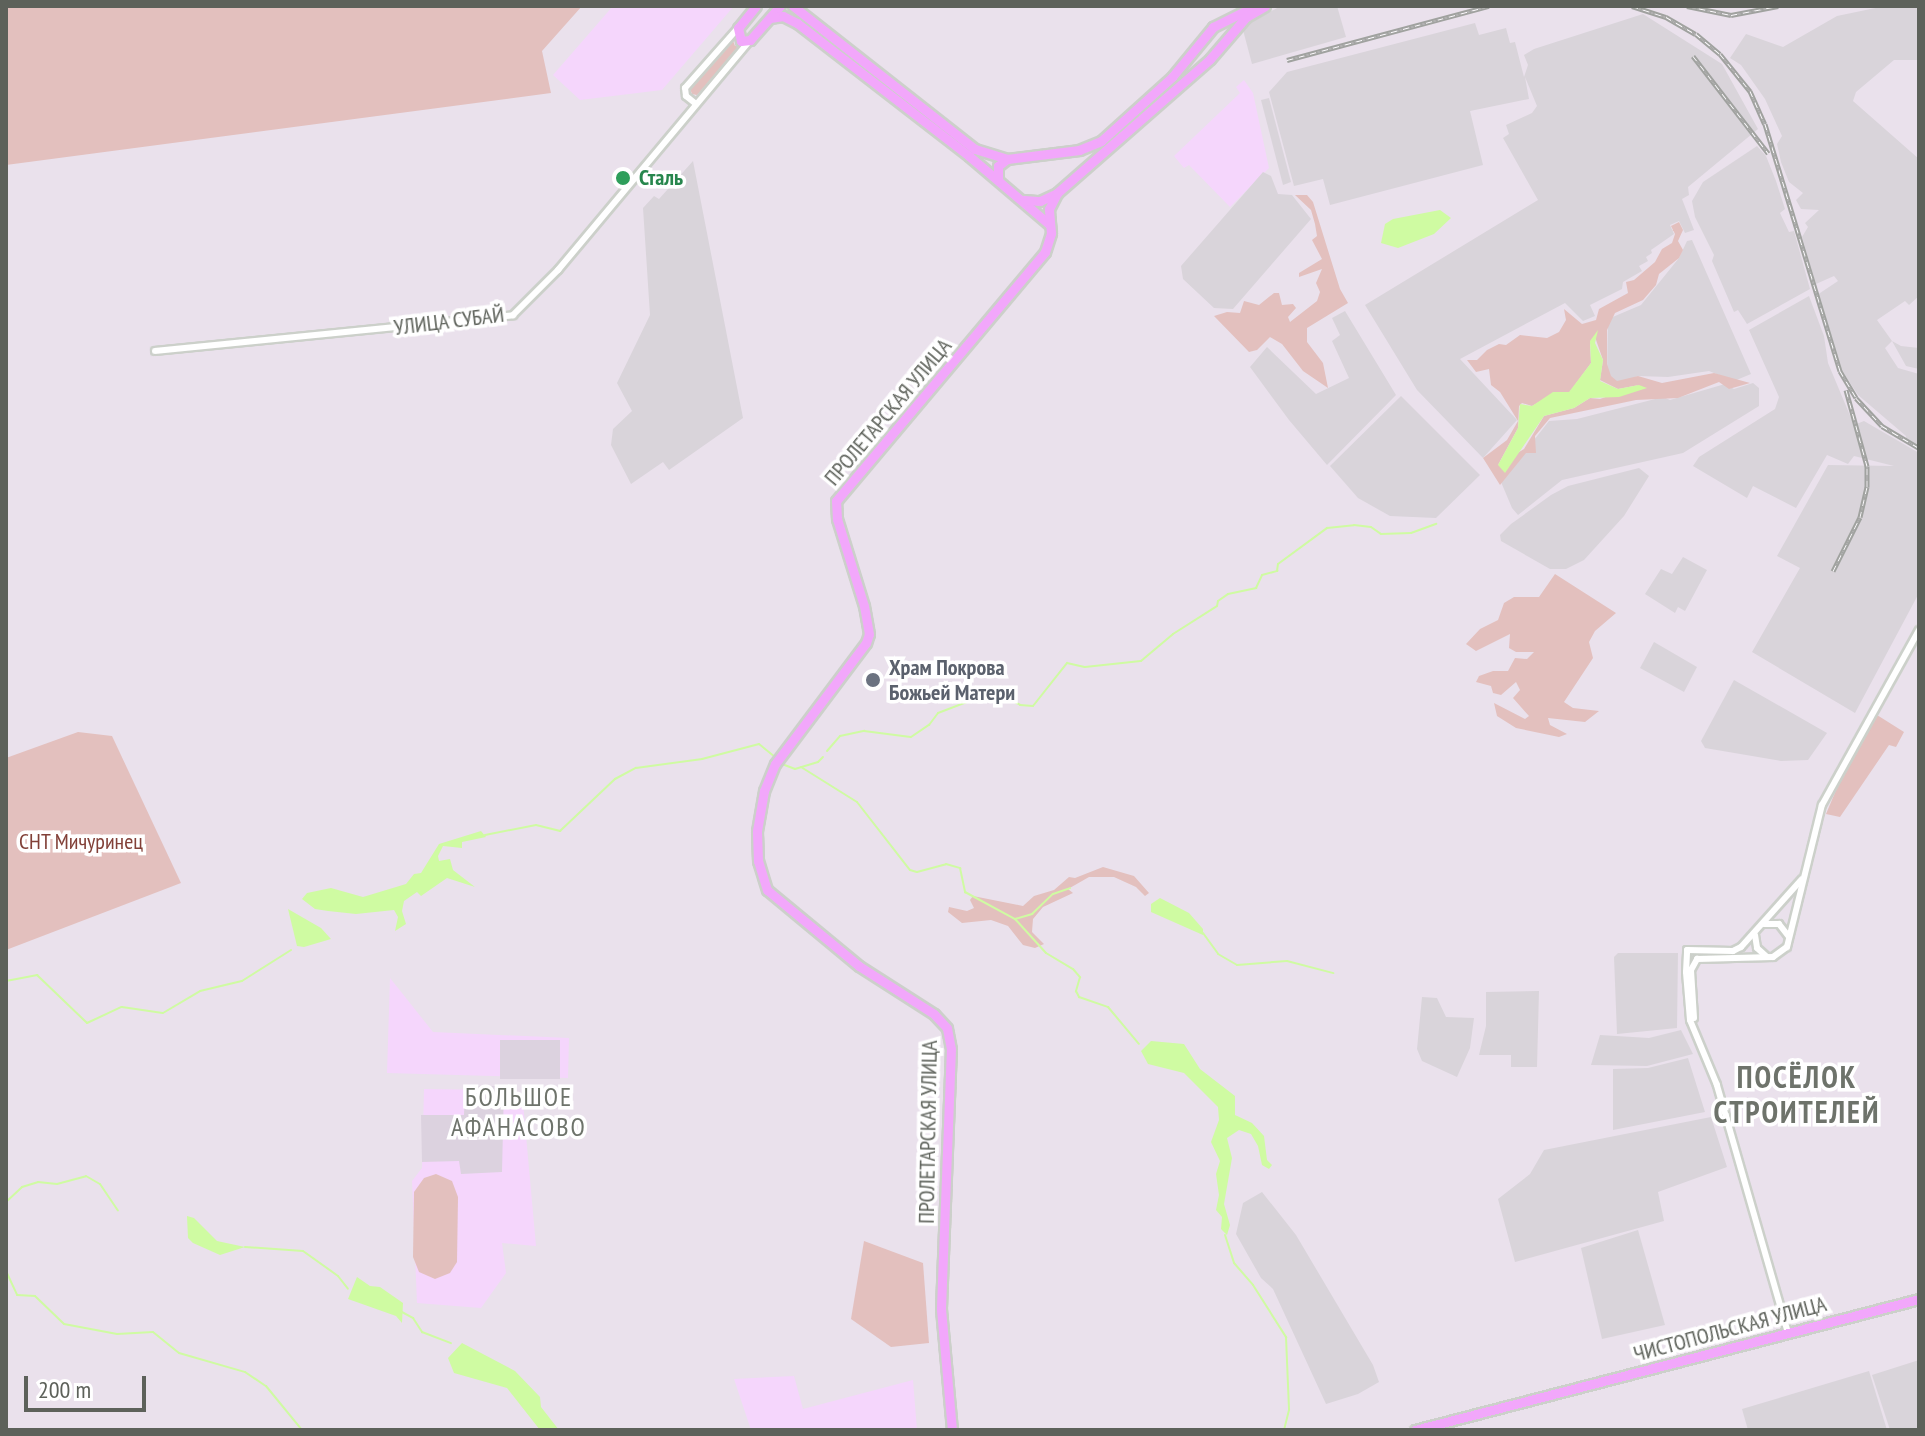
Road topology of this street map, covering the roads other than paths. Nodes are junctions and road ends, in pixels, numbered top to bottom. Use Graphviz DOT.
graph roads {
  1 [pos="756,6"];
  2 [pos="780,6"];
  3 [pos="793,6"];
  4 [pos="1255,6"];
  5 [pos="1265,6"];
  6 [pos="770,18"];
  7 [pos="1224,19"];
  8 [pos="738,28"];
  9 [pos="1235,30"];
  10 [pos="750,40"];
  11 [pos="1196,48"];
  12 [pos="1210,59"];
  13 [pos="891,89"];
  14 [pos="696,104"];
  15 [pos="1064,152"];
  16 [pos="1007,159"];
  17 [pos="1073,178"];
  18 [pos="998,180"];
  19 [pos="1057,193"];
  20 [pos="1024,200"];
  21 [pos="1051,226"];
  22 [pos="155,351"];
  23 [pos="1919,630"];
  24 [pos="1802,879"];
  25 [pos="1763,924"];
  26 [pos="1755,935"];
  27 [pos="1789,941"];
  28 [pos="1766,956"];
  29 [pos="1695,1030"];
  30 [pos="1919,1299"];
  31 [pos="1788,1333"];
  32 [pos="952,1430"];
  33 [pos="1415,1430"];
  1 -- 8 [label="main road"];
  2 -- 6 [label="main road"];
  3 -- 13 [label="main road"];
  4 -- 7 [label="main road"];
  5 -- 9 [label="main road"];
  6 -- 10 [label="main road"];
  6 -- 13 [label="main road"];
  7 -- 9 [label="main road"];
  7 -- 11 [label="main road"];
  8 -- 10 [label="main road"];
  8 -- 14 [label="street"];
  9 -- 12 [label="main road"];
  10 -- 14 [label="street, УЛИЦА СУБАЙ"];
  11 -- 12 [label="main road"];
  11 -- 15 [label="main road"];
  12 -- 17 [label="main road"];
  13 -- 16 [label="main road"];
  13 -- 18 [label="main road"];
  14 -- 22 [label="street, УЛИЦА СУБАЙ"];
  15 -- 16 [label="main road"];
  15 -- 17 [label="main road"];
  16 -- 18 [label="main road"];
  17 -- 19 [label="main road"];
  18 -- 20 [label="main road"];
  19 -- 20 [label="main road"];
  19 -- 21 [label="main road, ПРОЛЕТАРСКАЯ УЛИЦА"];
  20 -- 21 [label="main road"];
  21 -- 32 [label="main road, ПРОЛЕТАРСКАЯ УЛИЦА"];
  23 -- 24 [label="street"];
  24 -- 25 [label="street"];
  24 -- 27 [label="street"];
  25 -- 26 [label="street"];
  25 -- 27 [label="street"];
  26 -- 28 [label="street"];
  26 -- 29 [label="street"];
  27 -- 28 [label="street"];
  28 -- 29 [label="street"];
  29 -- 31 [label="street"];
  30 -- 31 [label="main road, ЧИСТОПОЛЬСКАЯ УЛИЦА"];
  31 -- 33 [label="main road, ЧИСТОПОЛЬСКАЯ УЛИЦА"];
}
